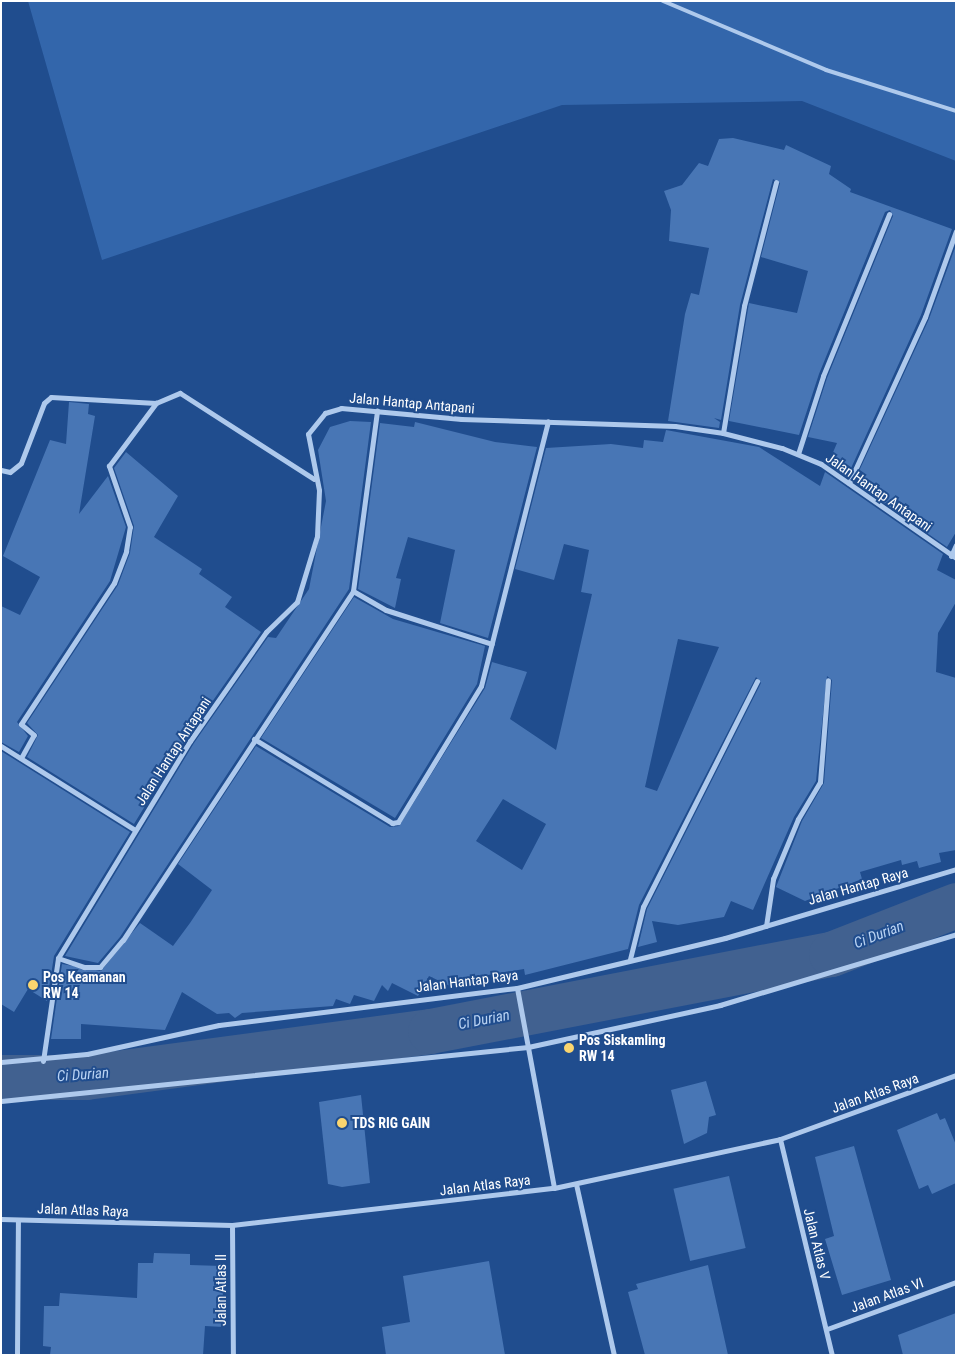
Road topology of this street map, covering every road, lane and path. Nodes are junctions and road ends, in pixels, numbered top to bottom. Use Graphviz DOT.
graph roads {
  1 [pos="663,1"];
  2 [pos="956,111"];
  3 [pos="776,182"];
  4 [pos="889,214"];
  5 [pos="956,231"];
  6 [pos="156,403"];
  7 [pos="377,411"];
  8 [pos="548,421"];
  9 [pos="722,433"];
  10 [pos="798,454"];
  11 [pos="1,470"];
  12 [pos="314,479"];
  13 [pos="849,483"];
  14 [pos="956,545"];
  15 [pos="953,557"];
  16 [pos="353,591"];
  17 [pos="492,644"];
  18 [pos="828,680"];
  19 [pos="757,682"];
  20 [pos="254,739"];
  21 [pos="1,746"];
  22 [pos="21,758"];
  23 [pos="135,830"];
  24 [pos="956,869"];
  25 [pos="766,926"];
  26 [pos="956,934"];
  27 [pos="58,958"];
  28 [pos="630,959"];
  29 [pos="517,988"];
  30 [pos="528,1047"];
  31 [pos="43,1061"];
  32 [pos="1,1062"];
  33 [pos="956,1075"];
  34 [pos="1,1101"];
  35 [pos="780,1139"];
  36 [pos="576,1184"];
  37 [pos="554,1188"];
  38 [pos="1,1219"];
  39 [pos="18,1220"];
  40 [pos="232,1225"];
  41 [pos="956,1282"];
  42 [pos="826,1328"];
  43 [pos="17,1355"];
  44 [pos="233,1355"];
  45 [pos="614,1355"];
  46 [pos="832,1355"];
  1 -- 2 [label="lane"];
  3 -- 9 [label="street"];
  4 -- 10 [label="street"];
  5 -- 13 [label="street"];
  6 -- 11 [label="street"];
  6 -- 12 [label="street"];
  6 -- 22 [label="street"];
  7 -- 8 [label="street, Jalan Hantap Antapani"];
  7 -- 12 [label="street, Jalan Hantap Antapani"];
  7 -- 16 [label="street"];
  8 -- 9 [label="street, Jalan Hantap Antapani"];
  8 -- 17 [label="street"];
  9 -- 10 [label="street, Jalan Hantap Antapani"];
  10 -- 13 [label="street, Jalan Hantap Antapani"];
  12 -- 23 [label="street, Jalan Hantap Antapani"];
  13 -- 15 [label="street, Jalan Hantap Antapani"];
  14 -- 15 [label="street"];
  16 -- 17 [label="street"];
  16 -- 20 [label="street"];
  17 -- 20 [label="street"];
  18 -- 25 [label="street"];
  19 -- 28 [label="street"];
  20 -- 27 [label="street"];
  21 -- 22 [label="street"];
  22 -- 23 [label="street"];
  23 -- 27 [label="street, Jalan Hantap Antapani"];
  24 -- 25 [label="street, Jalan Hantap Raya"];
  25 -- 28 [label="street, Jalan Hantap Raya"];
  26 -- 30 [label="street"];
  27 -- 31 [label="street, Jalan Hantap Antapani"];
  28 -- 29 [label="street, Jalan Hantap Raya"];
  29 -- 30 [label="street"];
  29 -- 31 [label="street, Jalan Hantap Raya"];
  30 -- 34 [label="street"];
  30 -- 37 [label="street"];
  31 -- 32 [label="street, Jalan Hantap Raya"];
  33 -- 35 [label="street, Jalan Atlas Raya"];
  35 -- 36 [label="street, Jalan Atlas Raya"];
  35 -- 42 [label="street, Jalan Atlas V"];
  36 -- 37 [label="street, Jalan Atlas Raya"];
  36 -- 45 [label="street"];
  37 -- 40 [label="street, Jalan Atlas Raya"];
  38 -- 39 [label="street, Jalan Atlas Raya"];
  39 -- 40 [label="street, Jalan Atlas Raya"];
  39 -- 43 [label="street"];
  40 -- 44 [label="street, Jalan Atlas II"];
  41 -- 42 [label="street, Jalan Atlas VI"];
  42 -- 46 [label="street, Jalan Atlas V"];
}
